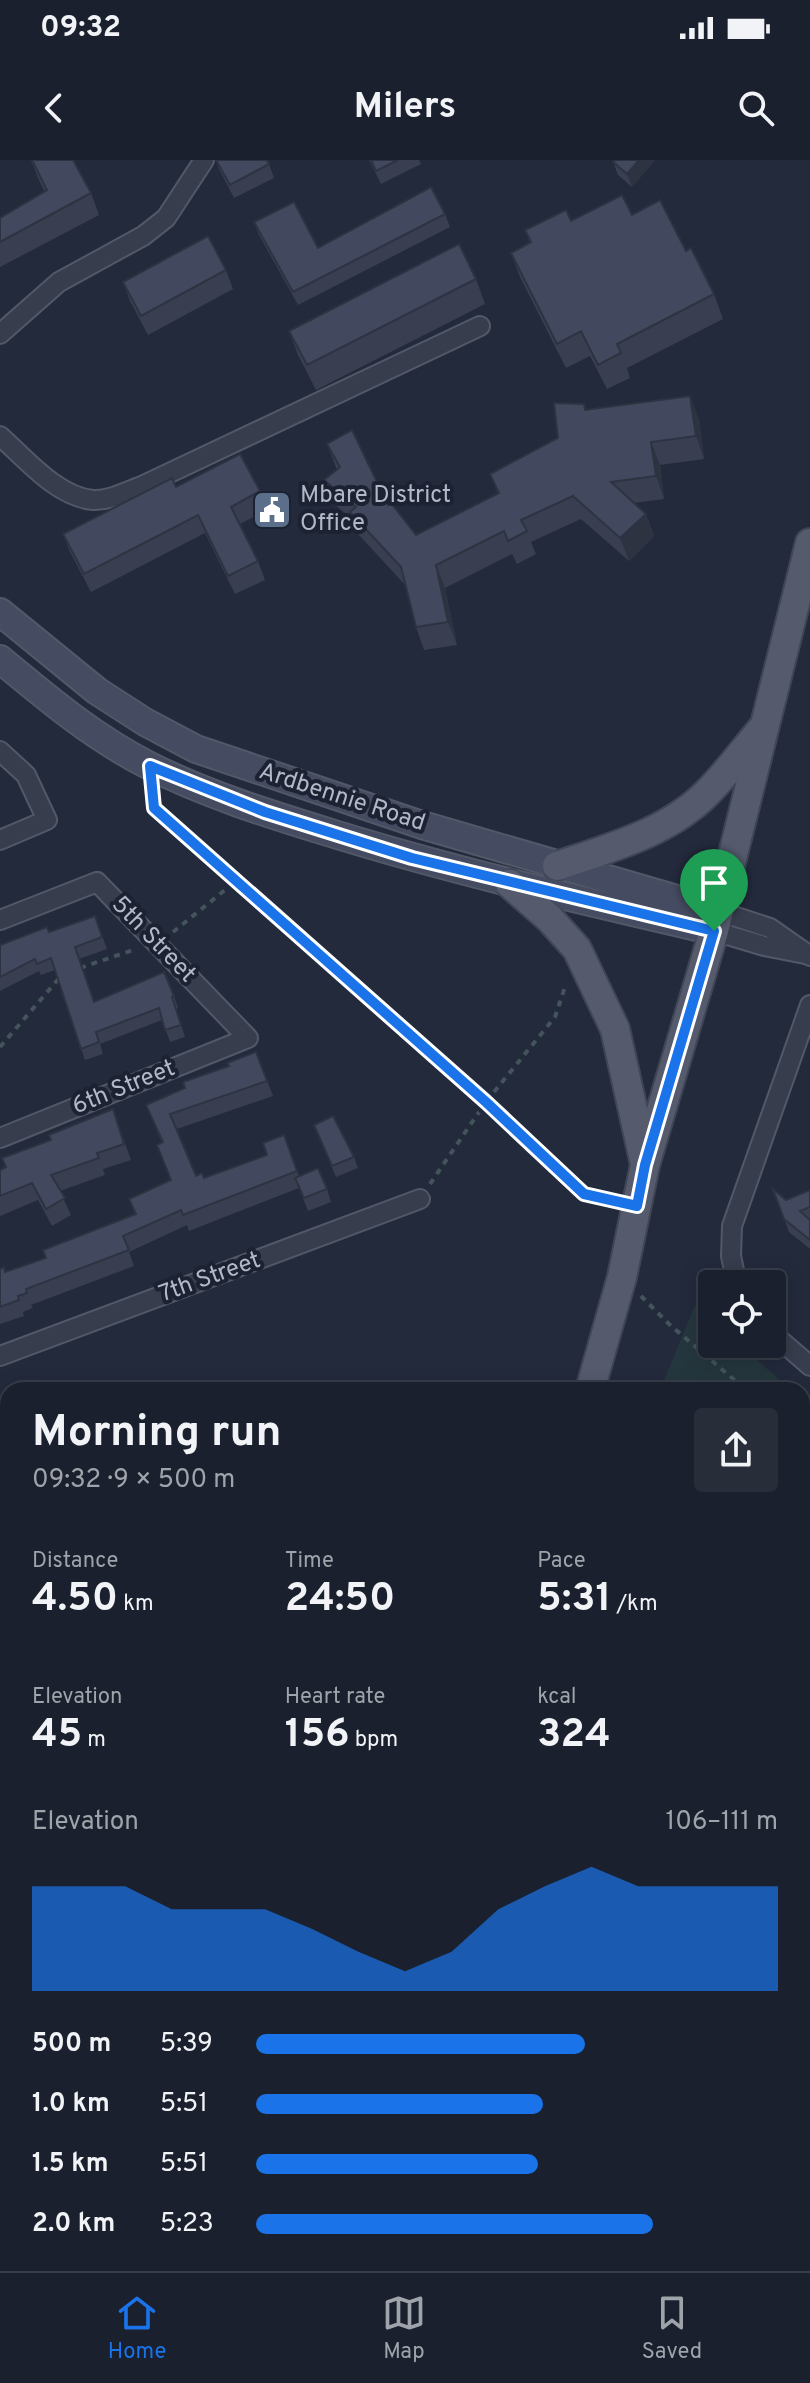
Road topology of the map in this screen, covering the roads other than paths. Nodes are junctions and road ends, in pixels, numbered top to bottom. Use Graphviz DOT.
graph roads {
  1 [pos="204,160"];
  2 [pos="480,326"];
  3 [pos="0,334"];
  4 [pos="0,436"];
  5 [pos="810,543"];
  6 [pos="0,612"];
  7 [pos="0,659"];
  8 [pos="766,724"];
  9 [pos="0,751"];
  10 [pos="150,766"];
  11 [pos="0,840"];
  12 [pos="557,866"];
  13 [pos="510,884"];
  14 [pos="0,920"];
  15 [pos="716,921"];
  16 [pos="809,956"];
  17 [pos="810,1005"];
  18 [pos="808,1031"];
  19 [pos="248,1038"];
  20 [pos="0,1138"];
  21 [pos="645,1165"];
  22 [pos="420,1199"];
  23 [pos="637,1206"];
  24 [pos="734,1270"];
  25 [pos="786,1345"];
  26 [pos="0,1356"];
  27 [pos="810,1366"];
  28 [pos="592,1382"];
  1 -- 3 [label="street"];
  2 -- 4 [label="street"];
  5 -- 8 [label="main road"];
  6 -- 12 [label="main road, Ardbennie Road"];
  7 -- 10 [label="main road, Ardbennie Road"];
  8 -- 12 [label="main road"];
  8 -- 15 [label="main road"];
  9 -- 11 [label="street"];
  10 -- 13 [label="main road, Ardbennie Road"];
  10 -- 23 [label="lane"];
  12 -- 15 [label="main road, Ardbennie Road"];
  13 -- 15 [label="main road, Ardbennie Road"];
  13 -- 21 [label="main road"];
  14 -- 19 [label="street, 5th Street"];
  15 -- 16 [label="street"];
  15 -- 21 [label="main road"];
  17 -- 18 [label="street"];
  18 -- 24 [label="street"];
  19 -- 20 [label="street, 6th Street"];
  21 -- 23 [label="main road"];
  22 -- 26 [label="street, 7th Street"];
  23 -- 28 [label="main road"];
  25 -- 27 [label="street"];
}
